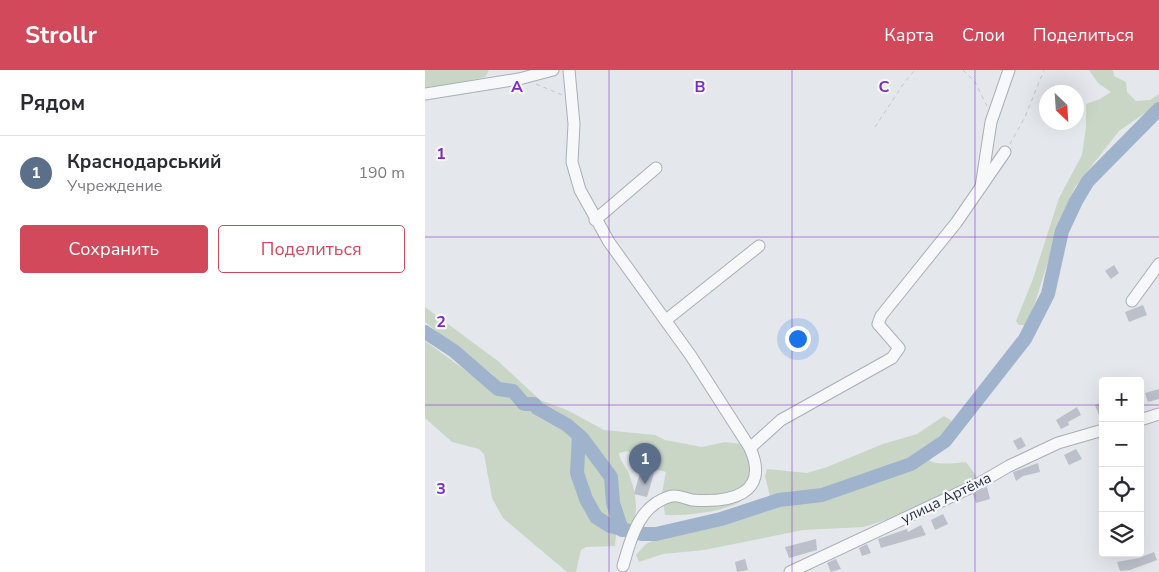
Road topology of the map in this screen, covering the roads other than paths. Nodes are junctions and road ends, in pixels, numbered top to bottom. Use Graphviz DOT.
graph roads {
  1 [pos="553,70"];
  2 [pos="569,70"];
  3 [pos="1009,70"];
  4 [pos="425,94"];
  5 [pos="1005,152"];
  6 [pos="656,168"];
  7 [pos="980,189"];
  8 [pos="595,220"];
  9 [pos="759,246"];
  10 [pos="1159,264"];
  11 [pos="1132,301"];
  12 [pos="666,320"];
  13 [pos="1159,414"];
  14 [pos="1144,419"];
  15 [pos="1099,431"];
  16 [pos="750,448"];
  17 [pos="624,560"];
  18 [pos="790,572"];
  1 -- 4 [label="street"];
  2 -- 8 [label="street"];
  3 -- 7 [label="street"];
  5 -- 7 [label="street"];
  6 -- 8 [label="street"];
  7 -- 16 [label="street"];
  8 -- 12 [label="street"];
  9 -- 12 [label="street"];
  10 -- 11 [label="street"];
  12 -- 16 [label="street"];
  13 -- 14 [label="street"];
  15 -- 18 [label="street, улица Артёма"];
  16 -- 17 [label="street"];
}
